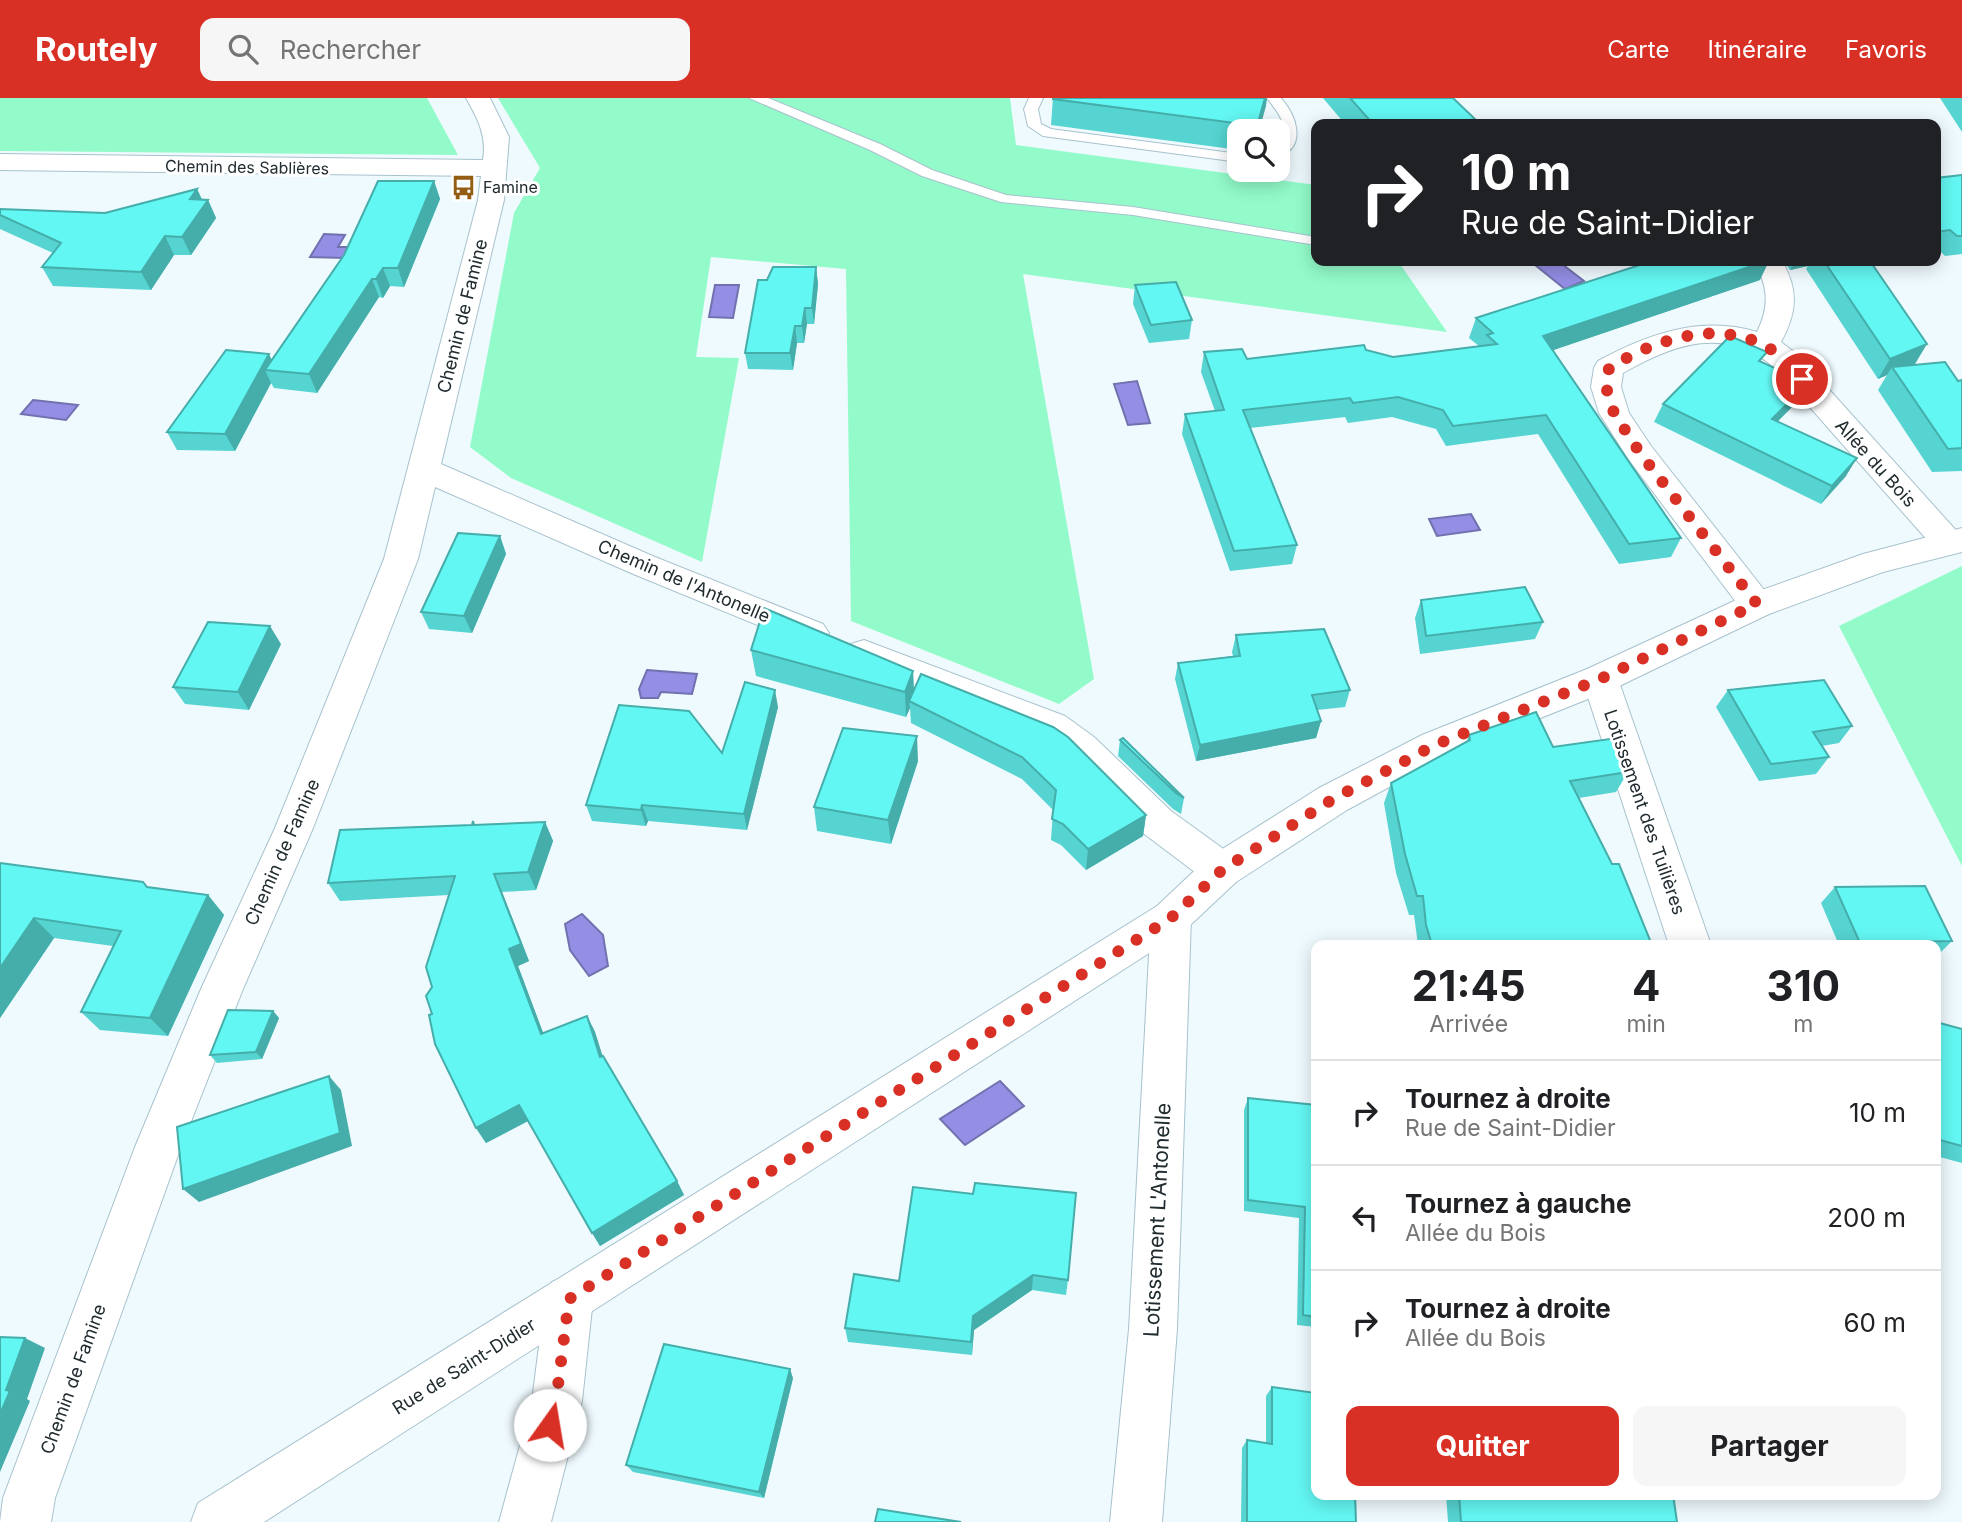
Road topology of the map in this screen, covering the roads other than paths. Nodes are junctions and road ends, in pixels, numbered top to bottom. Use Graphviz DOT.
graph roads {
  1 [pos="478,98"];
  2 [pos="756,98"];
  3 [pos="1036,98"];
  4 [pos="1274,98"];
  5 [pos="1290,134"];
  6 [pos="1227,156"];
  7 [pos="0,162"];
  8 [pos="493,169"];
  9 [pos="1311,240"];
  10 [pos="1771,266"];
  11 [pos="1765,345"];
  12 [pos="425,470"];
  13 [pos="1955,542"];
  14 [pos="1757,604"];
  15 [pos="1600,679"];
  16 [pos="1222,870"];
  17 [pos="1171,918"];
  18 [pos="1688,940"];
  19 [pos="569,1299"];
  20 [pos="25,1522"];
  21 [pos="217,1522"];
  22 [pos="524,1522"];
  23 [pos="1136,1522"];
  1 -- 8 [label="street, Chemin de Famine"];
  2 -- 9 [label="lane"];
  3 -- 6 [label="lane"];
  4 -- 5 [label="lane"];
  7 -- 8 [label="street, Chemin des Sablières"];
  8 -- 12 [label="street, Chemin de Famine"];
  10 -- 11 [label="street"];
  11 -- 13 [label="street, Allée du Bois"];
  11 -- 14 [label="street, Allée du Bois"];
  12 -- 16 [label="street, Chemin de l'Antonelle"];
  12 -- 20 [label="street, Chemin de Famine"];
  13 -- 14 [label="street, Rue de Saint-Didier"];
  14 -- 15 [label="street, Rue de Saint-Didier"];
  15 -- 16 [label="street, Rue de Saint-Didier"];
  15 -- 18 [label="street, Lotissement des Tuilières"];
  16 -- 17 [label="street, Rue de Saint-Didier"];
  17 -- 19 [label="street, Rue de Saint-Didier"];
  17 -- 23 [label="street, Lotissement L'Antonelle"];
  19 -- 21 [label="street, Rue de Saint-Didier"];
  19 -- 22 [label="street"];
}
